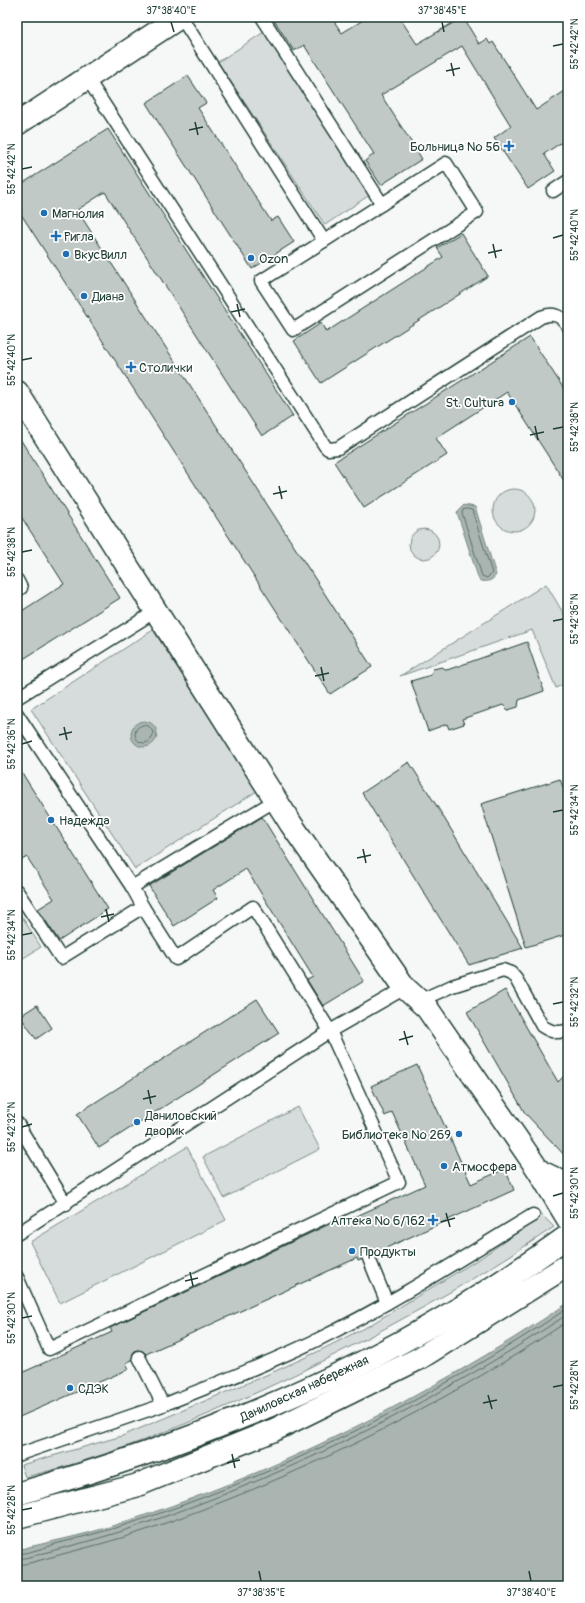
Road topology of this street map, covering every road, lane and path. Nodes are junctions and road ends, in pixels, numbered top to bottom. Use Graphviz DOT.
graph roads {
  1 [pos="180,17"];
  2 [pos="262,17"];
  3 [pos="87,78"];
  4 [pos="17,124"];
  5 [pos="568,181"];
  6 [pos="553,191"];
  7 [pos="382,204"];
  8 [pos="324,241"];
  9 [pos="568,326"];
  10 [pos="19,400"];
  11 [pos="17,580"];
  12 [pos="17,590"];
  13 [pos="156,611"];
  14 [pos="17,698"];
  15 [pos="17,714"];
  16 [pos="276,800"];
  17 [pos="132,887"];
  18 [pos="17,891"];
  19 [pos="143,907"];
  20 [pos="412,994"];
  21 [pos="568,1030"];
  22 [pos="330,1031"];
  23 [pos="17,1122"];
  24 [pos="539,1171"];
  25 [pos="568,1185"];
  26 [pos="66,1204"];
  27 [pos="345,1208"];
  28 [pos="533,1215"];
  29 [pos="351,1219"];
  30 [pos="568,1219"];
  31 [pos="17,1234"];
  32 [pos="568,1236"];
  33 [pos="368,1256"];
  34 [pos="568,1265"];
  35 [pos="17,1277"];
  36 [pos="387,1303"];
  37 [pos="139,1357"];
  38 [pos="163,1405"];
  39 [pos="17,1454"];
  40 [pos="17,1494"];
  41 [pos="17,1517"];
  1 -- 3 [label="main road"];
  1 -- 8 [label="lane"];
  2 -- 7 [label="lane"];
  3 -- 4 [label="main road"];
  3 -- 9 [label="lane"];
  5 -- 6 [label="lane"];
  7 -- 8 [label="lane"];
  7 -- 8 [label="lane"];
  10 -- 13 [label="main road"];
  11 -- 12 [label="lane"];
  13 -- 14 [label="lane"];
  13 -- 16 [label="main road"];
  15 -- 17 [label="lane"];
  16 -- 17 [label="lane"];
  16 -- 20 [label="main road"];
  17 -- 19 [label="lane"];
  18 -- 19 [label="lane"];
  19 -- 22 [label="lane"];
  20 -- 21 [label="lane"];
  20 -- 22 [label="lane"];
  20 -- 24 [label="main road"];
  22 -- 26 [label="lane"];
  22 -- 27 [label="lane"];
  23 -- 26 [label="lane"];
  24 -- 25 [label="main road"];
  24 -- 30 [label="main road"];
  26 -- 31 [label="lane"];
  27 -- 29 [label="lane"];
  27 -- 35 [label="lane"];
  28 -- 36 [label="lane"];
  32 -- 40 [label="main road, Даниловская набережная"];
  33 -- 36 [label="lane"];
  34 -- 41 [label="main road, Даниловская набережная"];
  36 -- 38 [label="lane"];
  37 -- 38 [label="lane"];
  38 -- 39 [label="lane"];
}
